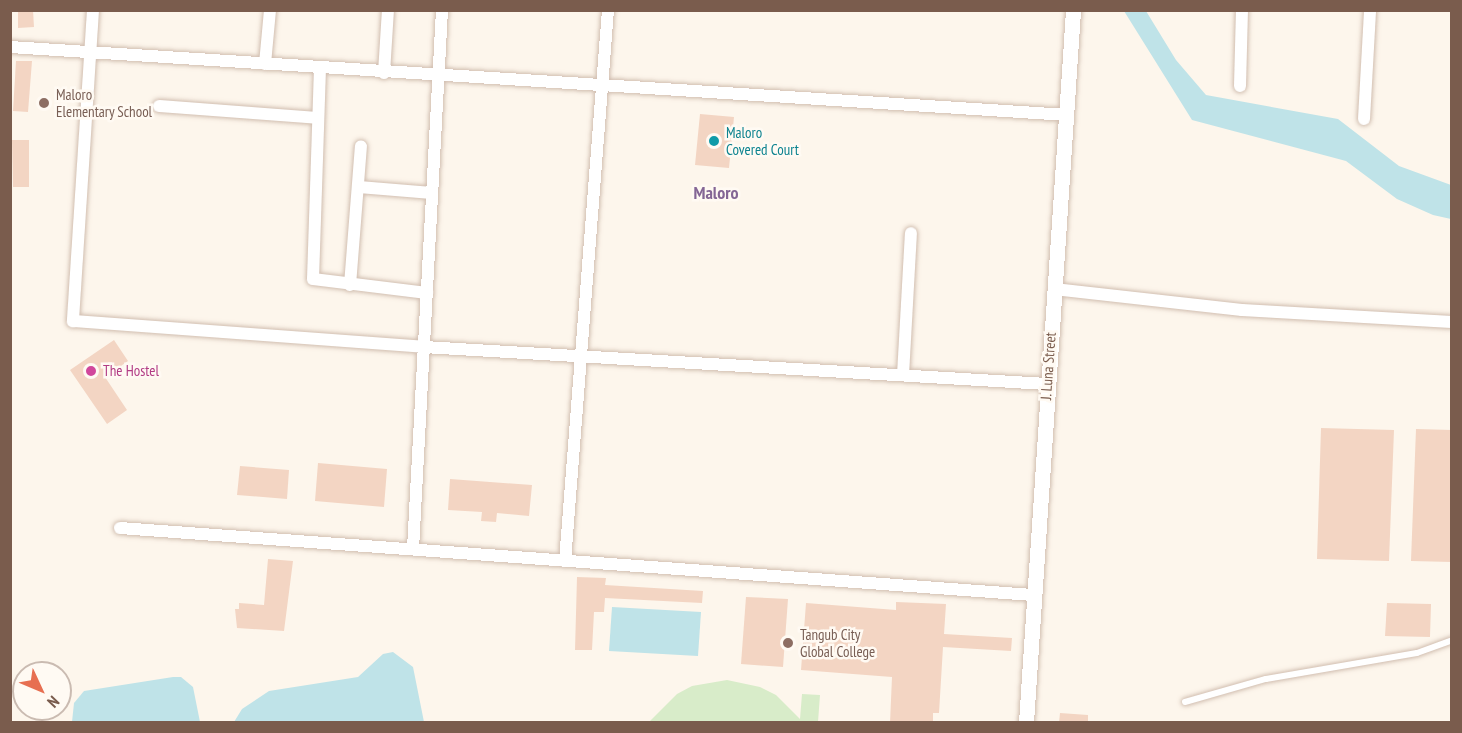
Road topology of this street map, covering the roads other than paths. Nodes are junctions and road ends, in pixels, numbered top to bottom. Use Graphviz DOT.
graph roads {
  1 [pos="93,10"];
  2 [pos="270,10"];
  3 [pos="388,10"];
  4 [pos="442,10"];
  5 [pos="608,10"];
  6 [pos="1073,10"];
  7 [pos="1242,10"];
  8 [pos="1371,10"];
  9 [pos="10,47"];
  10 [pos="89,52"];
  11 [pos="265,64"];
  12 [pos="320,68"];
  13 [pos="384,73"];
  14 [pos="438,76"];
  15 [pos="602,85"];
  16 [pos="1240,86"];
  17 [pos="159,106"];
  18 [pos="1066,115"];
  19 [pos="318,118"];
  20 [pos="1364,119"];
  21 [pos="361,146"];
  22 [pos="359,188"];
  23 [pos="432,193"];
  24 [pos="911,233"];
  25 [pos="350,285"];
  26 [pos="1054,289"];
  27 [pos="427,294"];
  28 [pos="1452,322"];
  29 [pos="424,347"];
  30 [pos="581,356"];
  31 [pos="903,375"];
  32 [pos="1047,384"];
  33 [pos="120,528"];
  34 [pos="413,549"];
  35 [pos="565,561"];
  36 [pos="1033,595"];
  37 [pos="1452,640"];
  38 [pos="1185,702"];
  39 [pos="1026,723"];
  1 -- 10 [label="street"];
  2 -- 11 [label="street"];
  3 -- 13 [label="street"];
  4 -- 14 [label="street"];
  5 -- 15 [label="street"];
  6 -- 18 [label="street, J. Luna Street"];
  7 -- 16 [label="street"];
  8 -- 20 [label="street"];
  9 -- 10 [label="street"];
  10 -- 11 [label="street"];
  10 -- 29 [label="street"];
  11 -- 12 [label="street"];
  12 -- 13 [label="street"];
  12 -- 19 [label="street"];
  13 -- 14 [label="street"];
  14 -- 15 [label="street"];
  14 -- 23 [label="street"];
  15 -- 18 [label="street"];
  15 -- 30 [label="street"];
  17 -- 19 [label="street"];
  18 -- 26 [label="street, J. Luna Street"];
  19 -- 25 [label="street"];
  21 -- 22 [label="street"];
  22 -- 23 [label="street"];
  22 -- 25 [label="street"];
  23 -- 27 [label="street"];
  24 -- 31 [label="street"];
  25 -- 27 [label="street"];
  26 -- 28 [label="street"];
  26 -- 32 [label="street, J. Luna Street"];
  27 -- 29 [label="street"];
  29 -- 30 [label="street"];
  29 -- 34 [label="street"];
  30 -- 31 [label="street"];
  30 -- 35 [label="street"];
  31 -- 32 [label="street"];
  32 -- 36 [label="street, J. Luna Street"];
  33 -- 34 [label="street"];
  34 -- 35 [label="street"];
  35 -- 36 [label="street"];
  36 -- 39 [label="street, J. Luna Street"];
  37 -- 38 [label="lane"];
}
